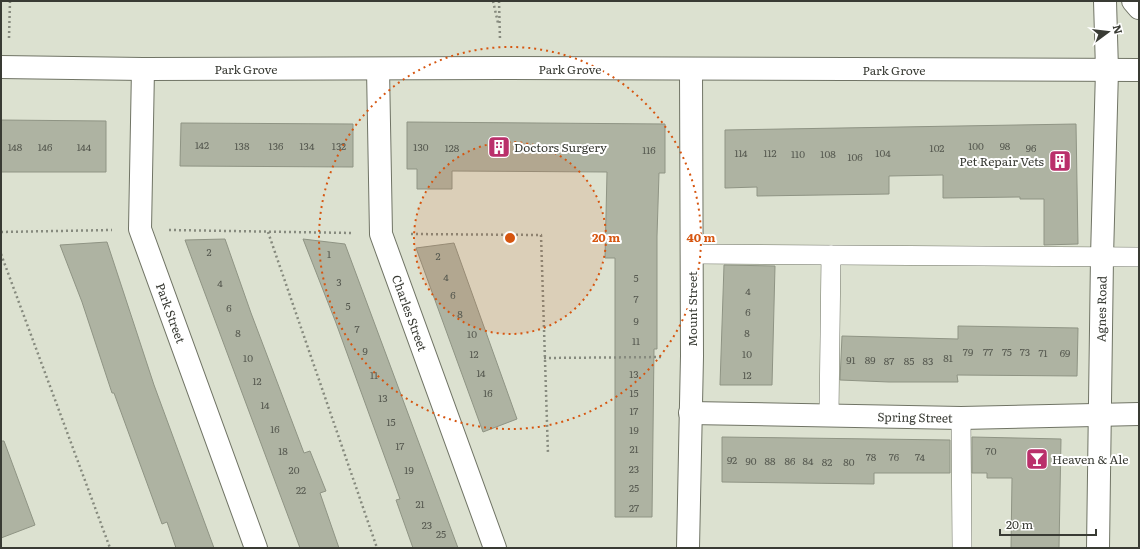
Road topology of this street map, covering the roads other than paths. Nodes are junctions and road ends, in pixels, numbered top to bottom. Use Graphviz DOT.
graph roads {
  1 [pos="1105,1"];
  2 [pos="1133,1"];
  3 [pos="1139,8"];
  4 [pos="5,67"];
  5 [pos="143,69"];
  6 [pos="378,69"];
  7 [pos="691,70"];
  8 [pos="1107,70"];
  9 [pos="1139,70"];
  10 [pos="692,254"];
  11 [pos="831,255"];
  12 [pos="1102,257"];
  13 [pos="1139,257"];
  14 [pos="690,413"];
  15 [pos="1139,414"];
  16 [pos="829,415"];
  17 [pos="1099,415"];
  18 [pos="961,418"];
  19 [pos="256,548"];
  20 [pos="494,548"];
  21 [pos="688,548"];
  22 [pos="962,548"];
  23 [pos="1098,548"];
  1 -- 8 [label="street, Agnes Road"];
  2 -- 3 [label="street"];
  4 -- 5 [label="street, Park Grove"];
  5 -- 6 [label="street, Park Grove"];
  5 -- 19 [label="street, Park Street"];
  6 -- 7 [label="street, Park Grove"];
  6 -- 20 [label="street, Charles Street"];
  7 -- 8 [label="street, Park Grove"];
  7 -- 10 [label="street, Mount Street"];
  8 -- 9 [label="street, Park Grove"];
  8 -- 12 [label="street, Agnes Road"];
  10 -- 11 [label="lane"];
  10 -- 14 [label="street, Mount Street"];
  11 -- 12 [label="lane"];
  11 -- 16 [label="lane"];
  12 -- 13 [label="lane"];
  12 -- 17 [label="street, Agnes Road"];
  14 -- 16 [label="street, Spring Street"];
  14 -- 21 [label="street, Mount Street"];
  15 -- 17 [label="street, Spring Street"];
  16 -- 18 [label="street, Spring Street"];
  17 -- 18 [label="street, Spring Street"];
  17 -- 23 [label="street, Agnes Road"];
  18 -- 22 [label="lane"];
}
